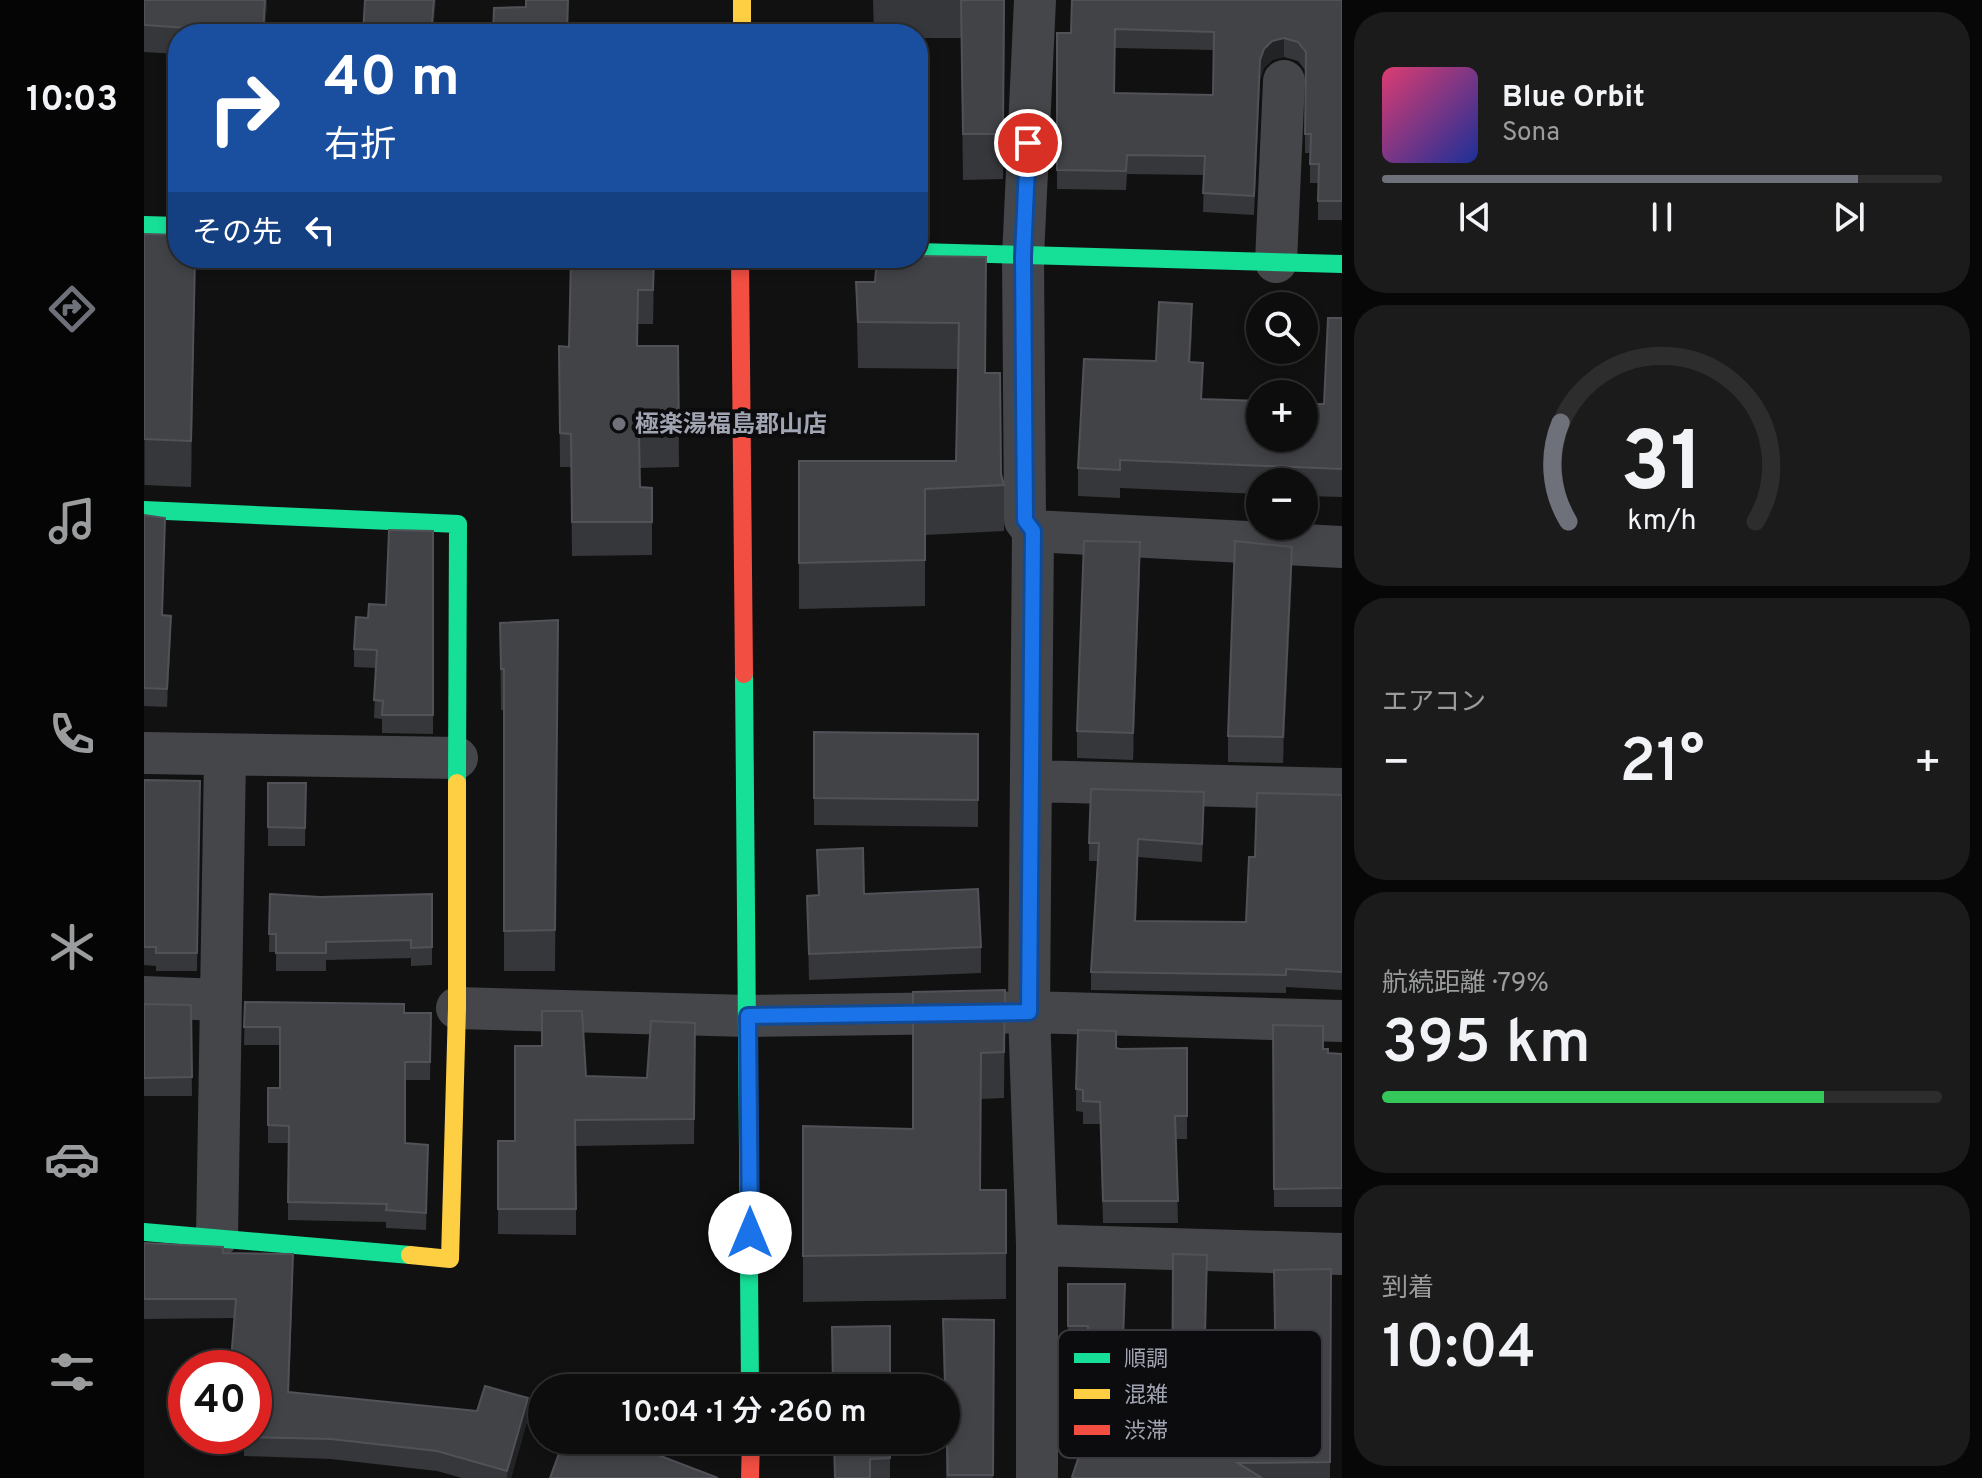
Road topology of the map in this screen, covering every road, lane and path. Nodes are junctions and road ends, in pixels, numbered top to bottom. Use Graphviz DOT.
graph roads {
  1 [pos="742,0"];
  2 [pos="1035,0"];
  3 [pos="742,24"];
  4 [pos="1284,81"];
  5 [pos="144,225"];
  6 [pos="168,226"];
  7 [pos="928,252"];
  8 [pos="1023,257"];
  9 [pos="1276,262"];
  10 [pos="1342,264"];
  11 [pos="740,268"];
  12 [pos="144,510"];
  13 [pos="1033,531"];
  14 [pos="1342,547"];
  15 [pos="144,753"];
  16 [pos="225,757"];
  17 [pos="457,758"];
  18 [pos="1031,781"];
  19 [pos="1342,789"];
  20 [pos="144,997"];
  21 [pos="221,1000"];
  22 [pos="457,1008"];
  23 [pos="1029,1012"];
  24 [pos="748,1016"];
  25 [pos="1342,1021"];
  26 [pos="144,1232"];
  27 [pos="217,1237"];
  28 [pos="1037,1245"];
  29 [pos="1342,1254"];
  30 [pos="750,1374"];
  31 [pos="751,1454"];
  32 [pos="750,1478"];
  33 [pos="1037,1478"];
  1 -- 3 [label="street"];
  2 -- 8 [label="street"];
  4 -- 9 [label="street"];
  5 -- 6 [label="street"];
  7 -- 8 [label="street"];
  8 -- 9 [label="street"];
  8 -- 13 [label="street"];
  9 -- 10 [label="street"];
  11 -- 24 [label="street"];
  12 -- 17 [label="street"];
  13 -- 14 [label="street"];
  13 -- 18 [label="street"];
  15 -- 16 [label="street"];
  16 -- 17 [label="street"];
  16 -- 21 [label="street"];
  17 -- 22 [label="street"];
  18 -- 19 [label="street"];
  18 -- 23 [label="street"];
  20 -- 21 [label="street"];
  21 -- 27 [label="street"];
  22 -- 24 [label="street"];
  22 -- 27 [label="street"];
  23 -- 24 [label="street"];
  23 -- 25 [label="street"];
  23 -- 28 [label="street"];
  24 -- 30 [label="street"];
  26 -- 27 [label="street"];
  28 -- 29 [label="street"];
  28 -- 33 [label="street"];
  31 -- 32 [label="street"];
}
